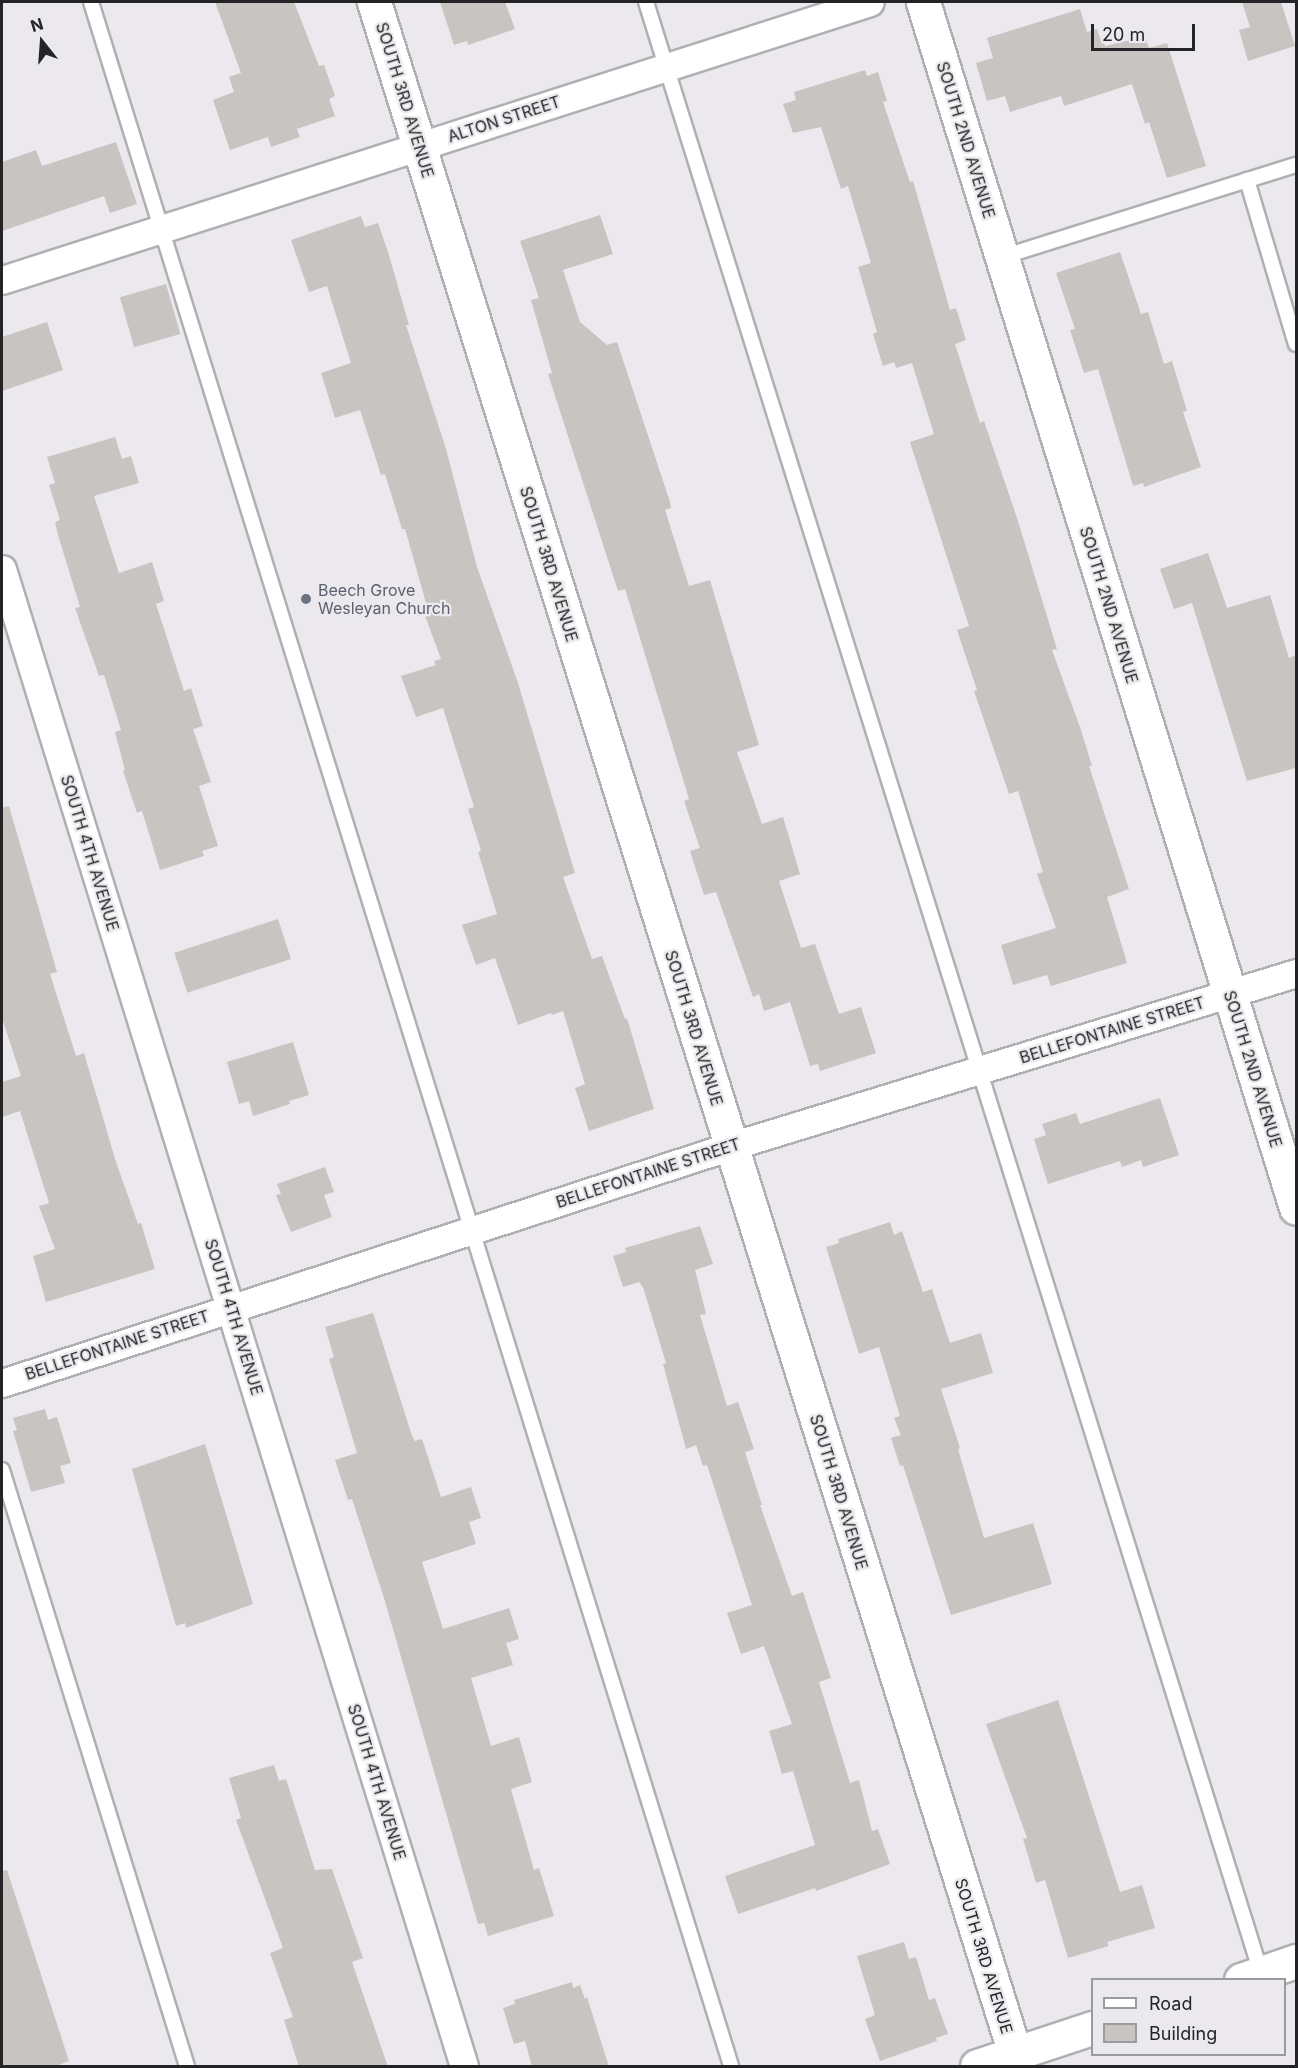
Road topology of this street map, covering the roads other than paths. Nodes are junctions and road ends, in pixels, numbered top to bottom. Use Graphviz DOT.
graph roads {
  1 [pos="91,2"];
  2 [pos="374,2"];
  3 [pos="646,2"];
  4 [pos="870,2"];
  5 [pos="923,2"];
  6 [pos="666,67"];
  7 [pos="419,146"];
  8 [pos="1296,165"];
  9 [pos="1246,180"];
  10 [pos="162,229"];
  11 [pos="1002,257"];
  12 [pos="2,280"];
  13 [pos="1296,344"];
  14 [pos="3,578"];
  15 [pos="1296,973"];
  16 [pos="1230,994"];
  17 [pos="979,1070"];
  18 [pos="731,1146"];
  19 [pos="1296,1208"];
  20 [pos="472,1230"];
  21 [pos="231,1306"];
  22 [pos="2,1383"];
  23 [pos="2,1470"];
  24 [pos="1296,1961"];
  25 [pos="1251,1976"];
  26 [pos="1091,2028"];
  27 [pos="1015,2054"];
  28 [pos="187,2067"];
  29 [pos="464,2067"];
  30 [pos="731,2067"];
  31 [pos="977,2067"];
  1 -- 10 [label="lane"];
  2 -- 7 [label="street, SOUTH 3RD AVENUE"];
  3 -- 6 [label="lane"];
  4 -- 6 [label="street, ALTON STREET"];
  5 -- 11 [label="street, SOUTH 2ND AVENUE"];
  6 -- 7 [label="street, ALTON STREET"];
  6 -- 17 [label="lane"];
  7 -- 10 [label="street, ALTON STREET"];
  7 -- 18 [label="street, SOUTH 3RD AVENUE"];
  8 -- 9 [label="lane"];
  9 -- 11 [label="lane"];
  9 -- 13 [label="lane"];
  10 -- 12 [label="street, ALTON STREET"];
  10 -- 20 [label="lane"];
  11 -- 16 [label="street, SOUTH 2ND AVENUE"];
  14 -- 21 [label="street, SOUTH 4TH AVENUE"];
  15 -- 16 [label="street, BELLEFONTAINE STREET"];
  16 -- 17 [label="street, BELLEFONTAINE STREET"];
  16 -- 19 [label="street, SOUTH 2ND AVENUE"];
  17 -- 18 [label="street, BELLEFONTAINE STREET"];
  17 -- 25 [label="lane"];
  18 -- 20 [label="street, BELLEFONTAINE STREET"];
  18 -- 27 [label="street, SOUTH 3RD AVENUE"];
  20 -- 21 [label="street, BELLEFONTAINE STREET"];
  20 -- 30 [label="lane"];
  21 -- 22 [label="street, BELLEFONTAINE STREET"];
  21 -- 29 [label="street, SOUTH 4TH AVENUE"];
  23 -- 28 [label="lane"];
  24 -- 25 [label="street"];
  26 -- 27 [label="street"];
  27 -- 31 [label="street"];
}
